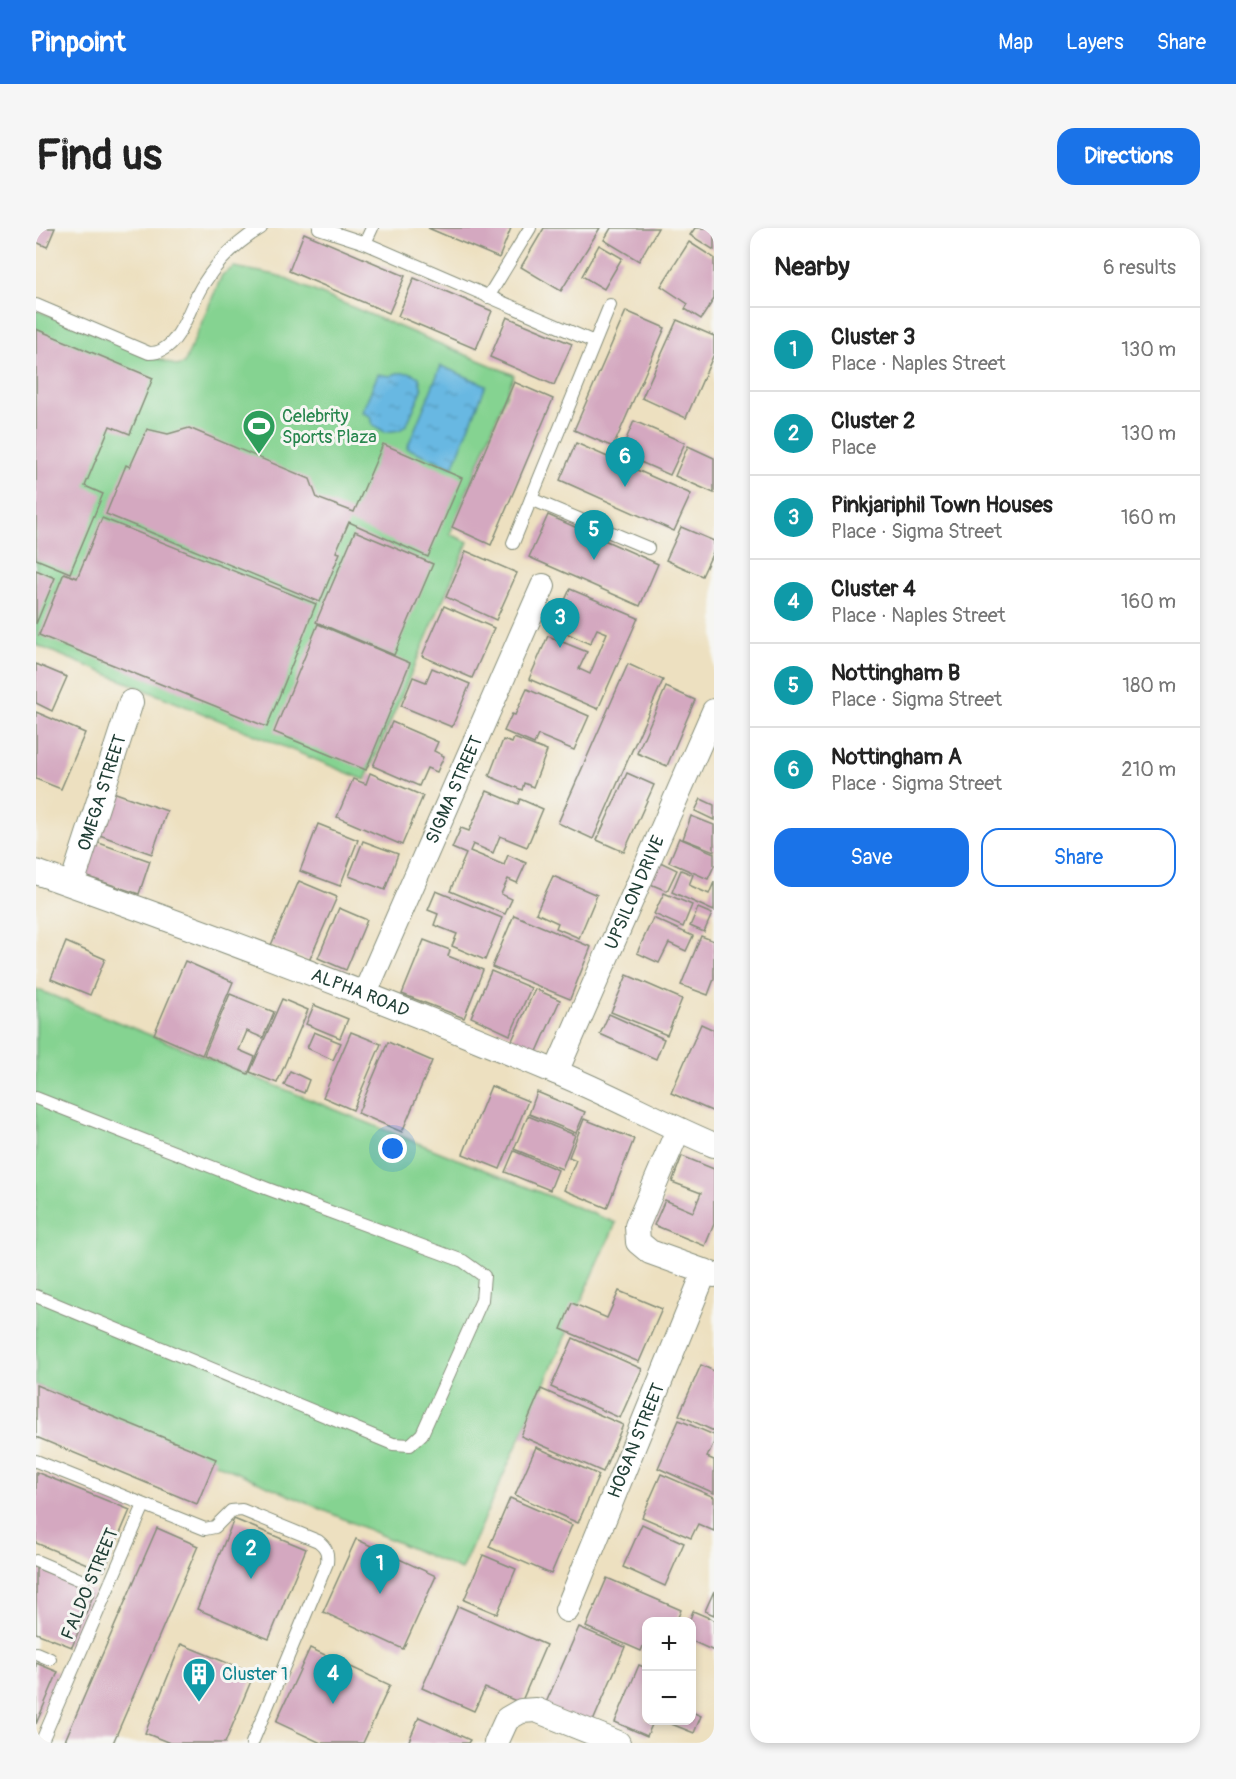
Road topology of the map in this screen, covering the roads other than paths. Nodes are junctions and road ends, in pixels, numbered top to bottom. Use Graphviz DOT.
graph roads {
  1 [pos="261,228"];
  2 [pos="319,228"];
  3 [pos="372,228"];
  4 [pos="530,228"];
  5 [pos="365,243"];
  6 [pos="488,297"];
  7 [pos="36,305"];
  8 [pos="610,305"];
  9 [pos="594,342"];
  10 [pos="531,499"];
  11 [pos="513,543"];
  12 [pos="648,548"];
  13 [pos="543,586"];
  14 [pos="131,702"];
  15 [pos="714,711"];
  16 [pos="36,872"];
  17 [pos="72,884"];
  18 [pos="365,993"];
  19 [pos="556,1072"];
  20 [pos="36,1098"];
  21 [pos="678,1130"];
  22 [pos="714,1145"];
  23 [pos="710,1273"];
  24 [pos="36,1296"];
  25 [pos="36,1461"];
  26 [pos="144,1505"];
  27 [pos="36,1561"];
  28 [pos="82,1581"];
  29 [pos="567,1610"];
  30 [pos="36,1653"];
  31 [pos="50,1659"];
  32 [pos="41,1743"];
  33 [pos="252,1743"];
  34 [pos="496,1743"];
  35 [pos="618,1743"];
  1 -- 7 [label="lane"];
  2 -- 5 [label="lane"];
  3 -- 5 [label="lane"];
  4 -- 6 [label="lane"];
  5 -- 6 [label="lane"];
  6 -- 9 [label="lane"];
  8 -- 9 [label="lane"];
  9 -- 10 [label="lane"];
  10 -- 11 [label="lane"];
  10 -- 12 [label="lane"];
  13 -- 18 [label="street, SIGMA STREET"];
  14 -- 17 [label="street, OMEGA STREET"];
  15 -- 19 [label="street, UPSILON DRIVE"];
  16 -- 17 [label="street, ALPHA ROAD"];
  17 -- 18 [label="street, ALPHA ROAD"];
  18 -- 19 [label="street, ALPHA ROAD"];
  19 -- 21 [label="street, ALPHA ROAD"];
  20 -- 24 [label="lane"];
  21 -- 22 [label="street, ALPHA ROAD"];
  21 -- 23 [label="street"];
  23 -- 29 [label="street, HOGAN STREET"];
  25 -- 26 [label="lane"];
  26 -- 32 [label="lane, FALDO STREET"];
  26 -- 33 [label="lane"];
  27 -- 28 [label="lane"];
  30 -- 31 [label="lane"];
  34 -- 35 [label="street"];
}
